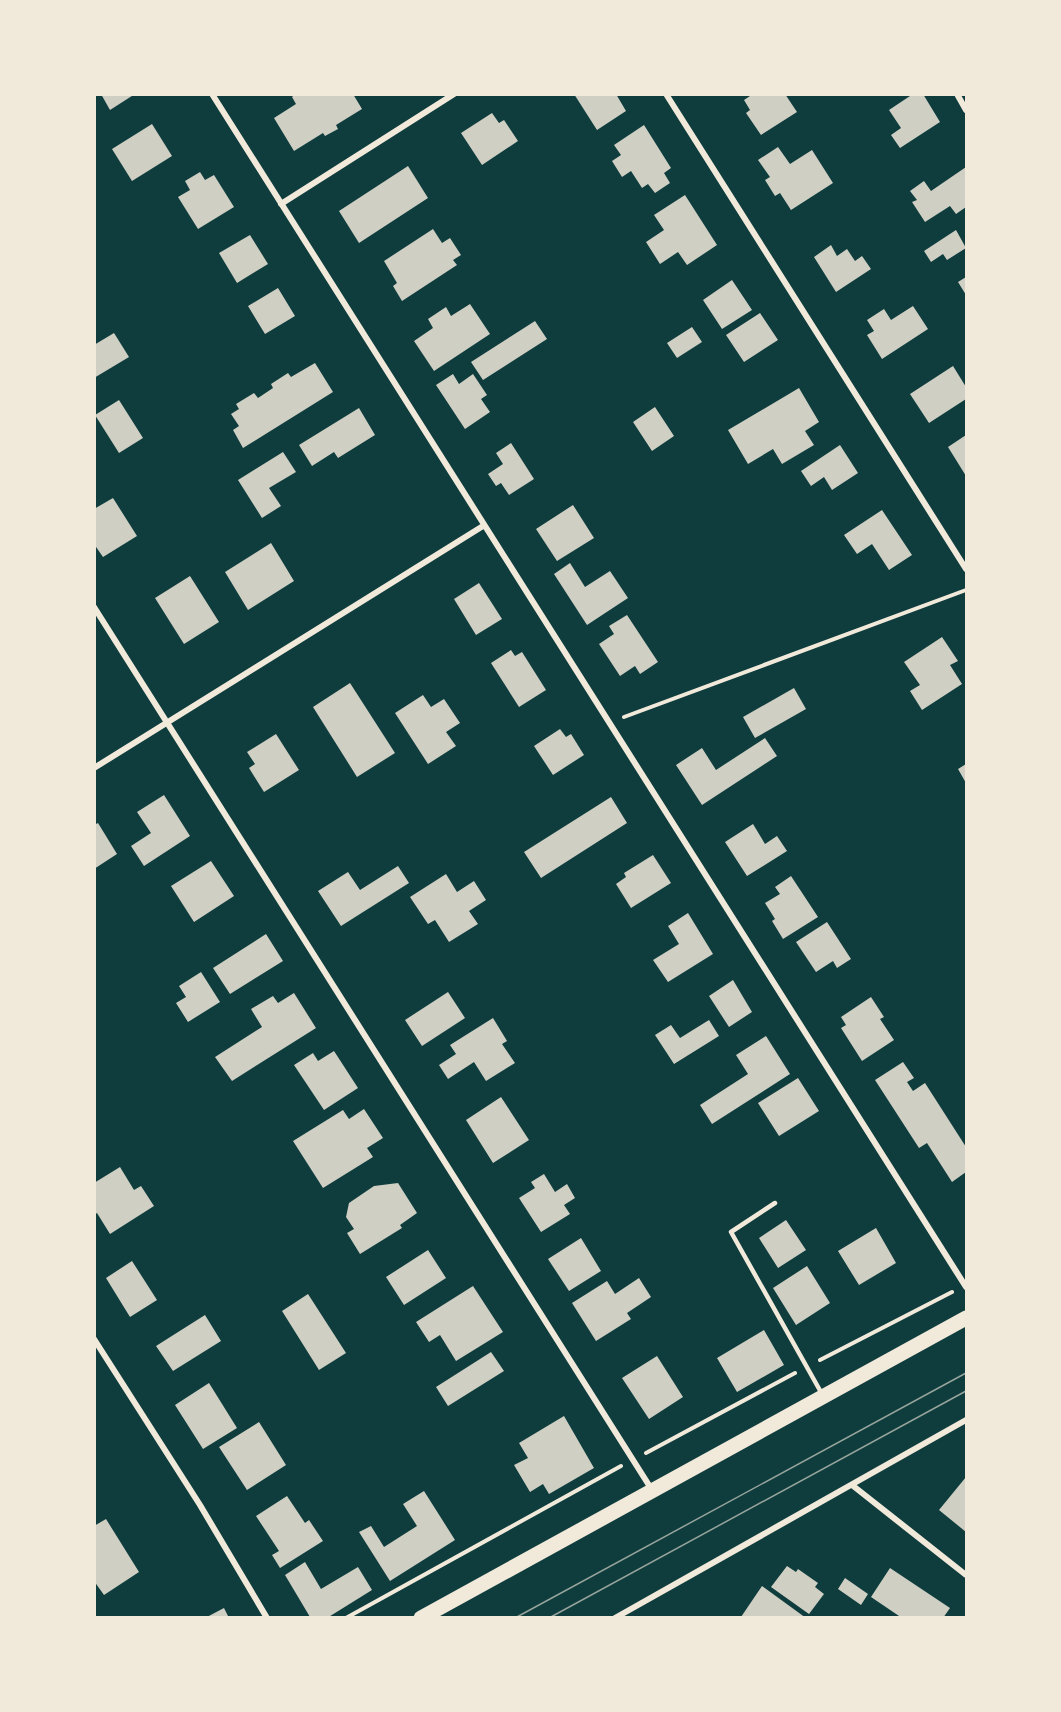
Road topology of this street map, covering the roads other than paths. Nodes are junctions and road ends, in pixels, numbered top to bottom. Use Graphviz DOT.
graph roads {
  1 [pos="212,94"];
  2 [pos="454,94"];
  3 [pos="666,94"];
  4 [pos="957,94"];
  5 [pos="966,110"];
  6 [pos="281,204"];
  7 [pos="483,526"];
  8 [pos="966,569"];
  9 [pos="94,608"];
  10 [pos="168,723"];
  11 [pos="94,768"];
  12 [pos="775,1203"];
  13 [pos="966,1286"];
  14 [pos="966,1318"];
  15 [pos="94,1339"];
  16 [pos="823,1397"];
  17 [pos="966,1420"];
  18 [pos="852,1485"];
  19 [pos="652,1491"];
  20 [pos="966,1575"];
  21 [pos="267,1617"];
  22 [pos="421,1617"];
  23 [pos="615,1617"];
  1 -- 6 [label="street"];
  2 -- 6 [label="street"];
  3 -- 8 [label="street"];
  4 -- 5 [label="street"];
  6 -- 7 [label="street"];
  7 -- 10 [label="street"];
  7 -- 13 [label="street"];
  9 -- 10 [label="street"];
  10 -- 11 [label="street"];
  10 -- 19 [label="street"];
  12 -- 16 [label="lane"];
  14 -- 16 [label="main road"];
  15 -- 21 [label="street"];
  16 -- 19 [label="main road"];
  17 -- 18 [label="street"];
  18 -- 20 [label="street"];
  18 -- 23 [label="street"];
  19 -- 22 [label="main road"];
}
